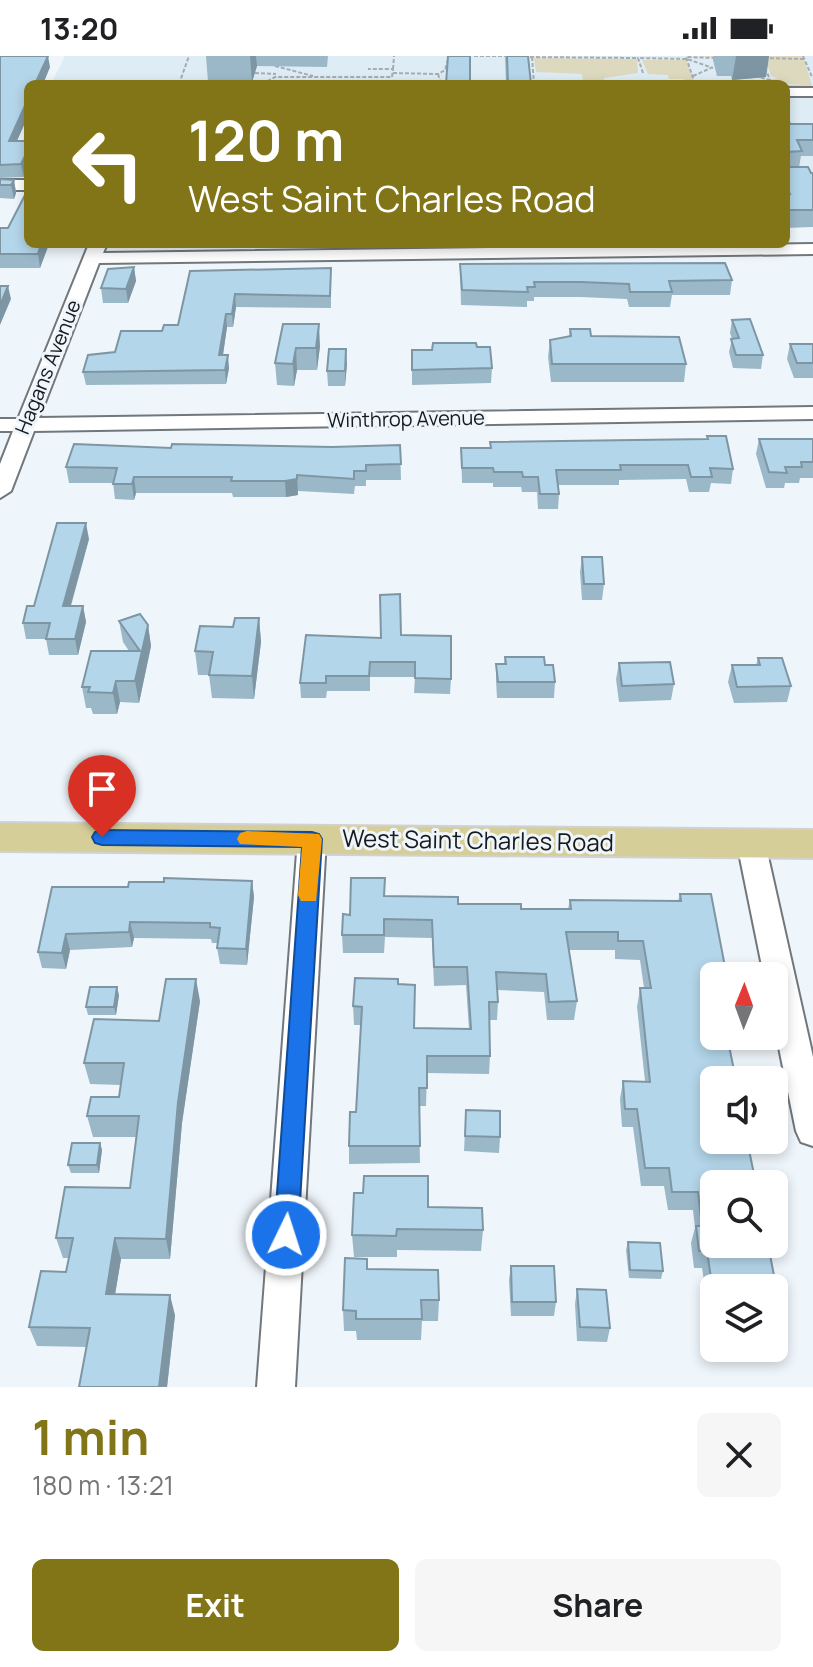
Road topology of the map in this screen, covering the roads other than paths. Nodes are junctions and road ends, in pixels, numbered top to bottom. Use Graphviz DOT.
graph roads {
  1 [pos="790,92"];
  2 [pos="813,92"];
  3 [pos="0,185"];
  4 [pos="24,185"];
  5 [pos="813,249"];
  6 [pos="95,251"];
  7 [pos="813,413"];
  8 [pos="0,425"];
  9 [pos="25,425"];
  10 [pos="0,491"];
  11 [pos="0,837"];
  12 [pos="312,839"];
  13 [pos="751,843"];
  14 [pos="813,844"];
  15 [pos="813,1131"];
  16 [pos="276,1387"];
  1 -- 2 [label="street"];
  3 -- 4 [label="street"];
  5 -- 6 [label="street"];
  6 -- 9 [label="street, Hagans Avenue"];
  7 -- 9 [label="street, Winthrop Avenue"];
  8 -- 9 [label="street, Winthrop Avenue"];
  9 -- 10 [label="street, Hagans Avenue"];
  11 -- 12 [label="main road, West Saint Charles Road"];
  12 -- 13 [label="main road, West Saint Charles Road"];
  12 -- 16 [label="street"];
  13 -- 14 [label="main road, West Saint Charles Road"];
  13 -- 15 [label="street"];
}
